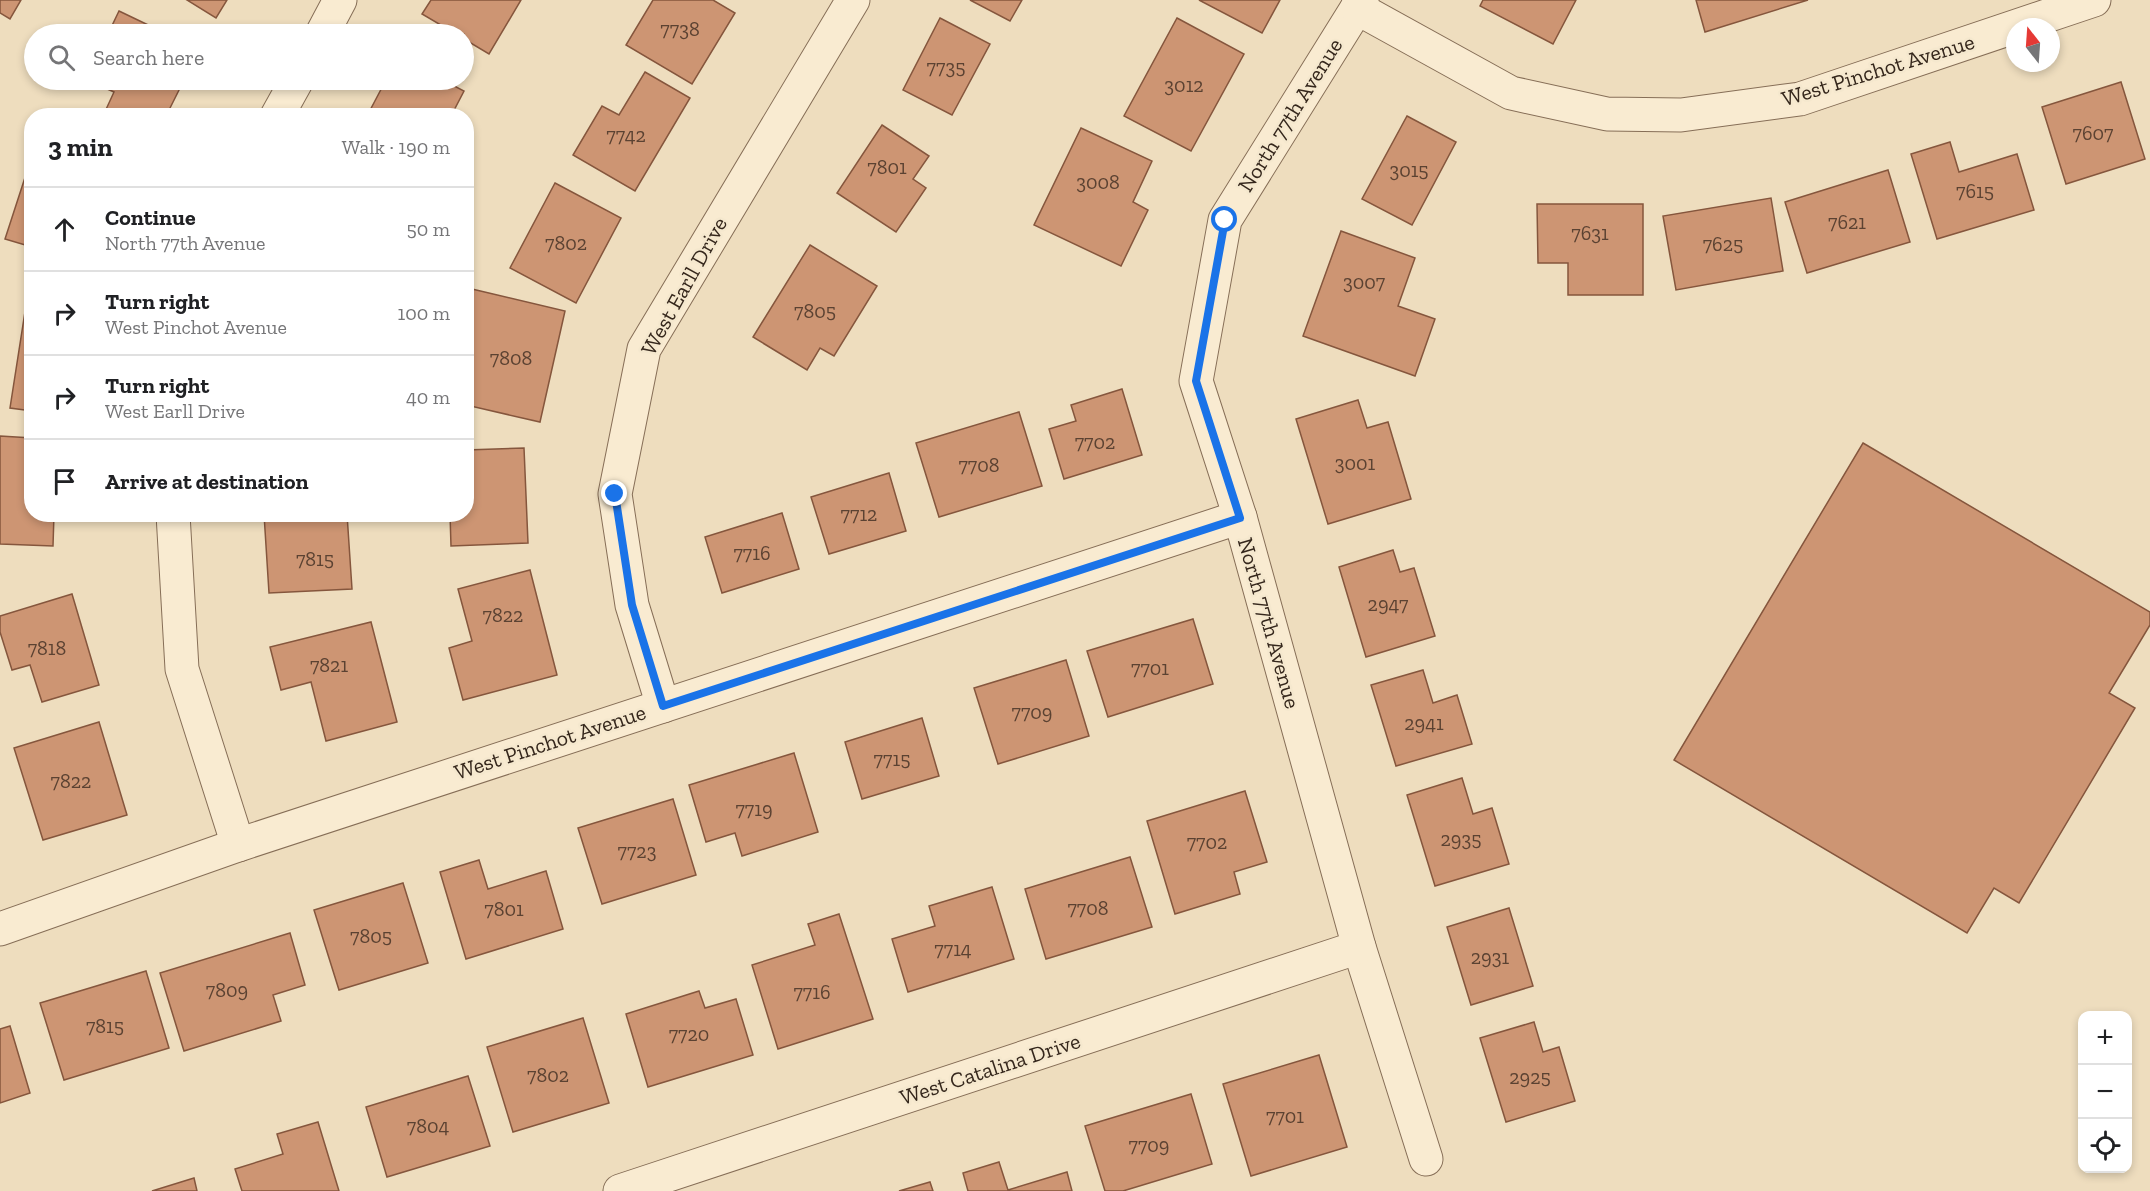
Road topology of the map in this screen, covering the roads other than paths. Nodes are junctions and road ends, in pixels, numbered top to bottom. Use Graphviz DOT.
graph roads {
  1 [pos="340,0"];
  2 [pos="853,0"];
  3 [pos="2094,0"];
  4 [pos="1359,4"];
  5 [pos="327,24"];
  6 [pos="291,90"];
  7 [pos="281,108"];
  8 [pos="1240,518"];
  9 [pos="173,522"];
  10 [pos="663,706"];
  11 [pos="238,845"];
  12 [pos="0,929"];
  13 [pos="1359,947"];
  14 [pos="1426,1159"];
  15 [pos="620,1191"];
  1 -- 5 [label="street"];
  2 -- 10 [label="street, West Earll Drive"];
  3 -- 4 [label="street, West Pinchot Avenue"];
  4 -- 8 [label="street, North 77th Avenue"];
  6 -- 7 [label="street"];
  8 -- 10 [label="street, West Pinchot Avenue"];
  8 -- 13 [label="street, North 77th Avenue"];
  9 -- 11 [label="street"];
  10 -- 11 [label="street, West Pinchot Avenue"];
  11 -- 12 [label="street, West Pinchot Avenue"];
  13 -- 14 [label="street, North 77th Avenue"];
  13 -- 15 [label="street, West Catalina Drive"];
}
